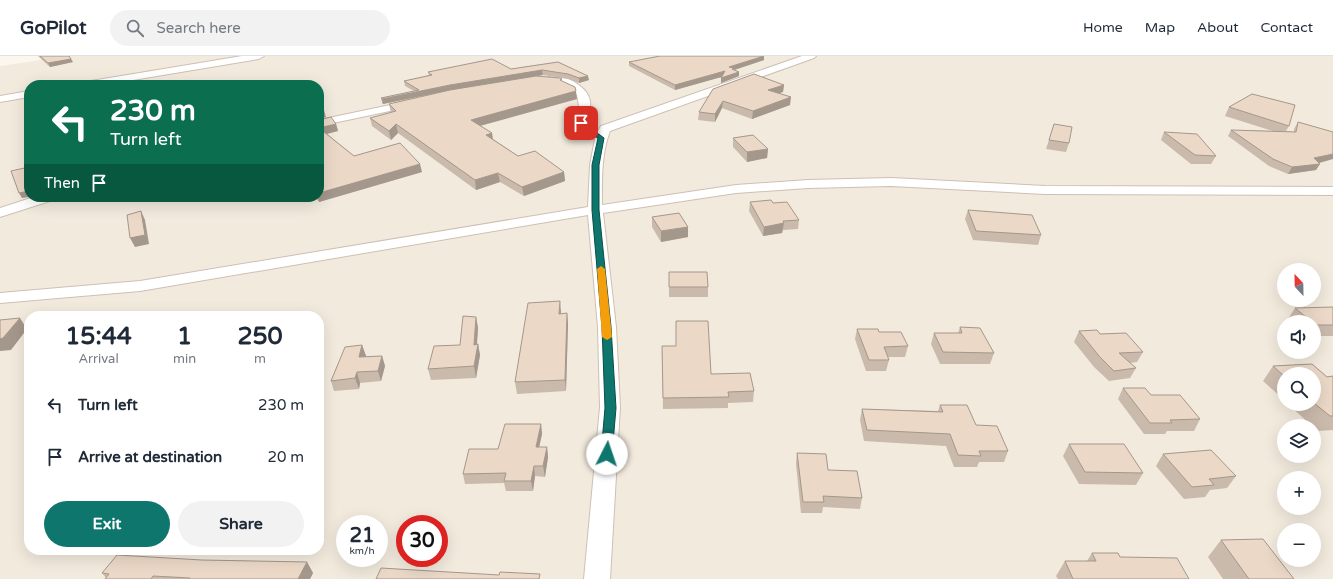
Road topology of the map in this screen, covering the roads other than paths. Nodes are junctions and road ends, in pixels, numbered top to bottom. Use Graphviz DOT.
graph roads {
  1 [pos="260,56"];
  2 [pos="811,56"];
  3 [pos="544,79"];
  4 [pos="114,80"];
  5 [pos="24,95"];
  6 [pos="0,98"];
  7 [pos="424,101"];
  8 [pos="324,122"];
  9 [pos="601,138"];
  10 [pos="1333,190"];
  11 [pos="33,202"];
  12 [pos="595,210"];
  13 [pos="0,213"];
  14 [pos="0,298"];
  15 [pos="597,579"];
  1 -- 4 [label="street"];
  2 -- 9 [label="street"];
  3 -- 9 [label="street"];
  5 -- 6 [label="street"];
  7 -- 8 [label="street"];
  9 -- 12 [label="street"];
  10 -- 12 [label="street"];
  11 -- 13 [label="street"];
  12 -- 14 [label="street"];
  12 -- 15 [label="street"];
}
